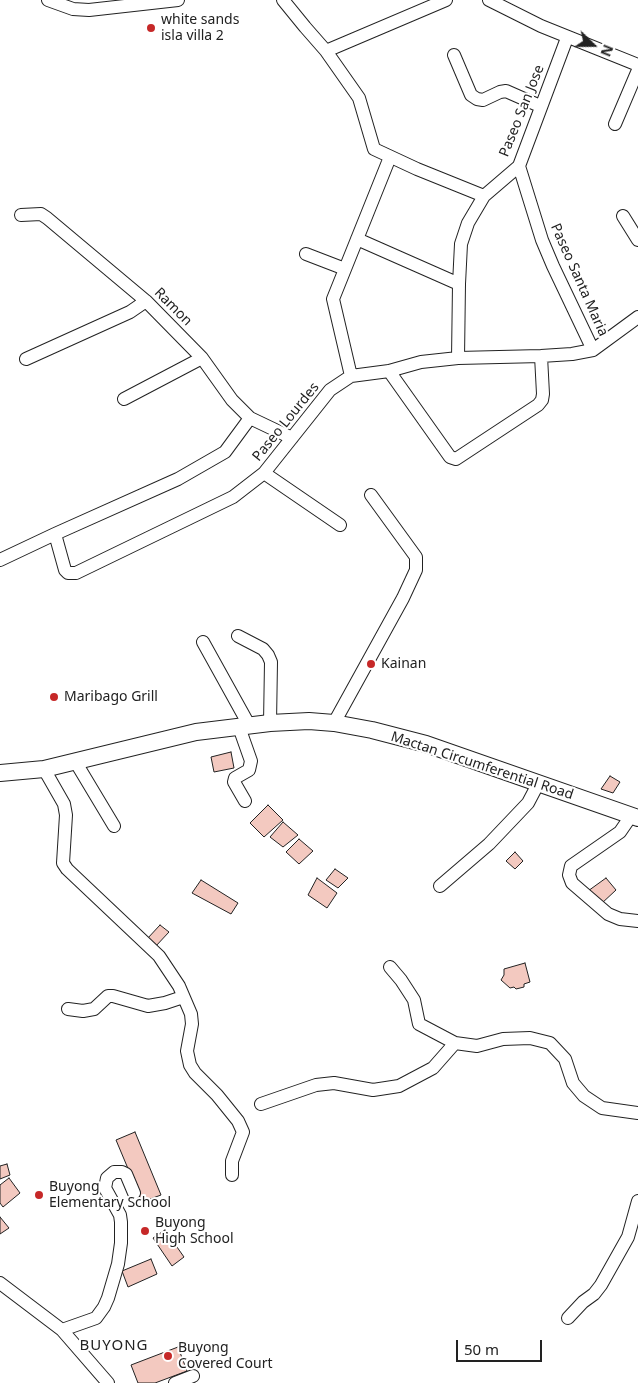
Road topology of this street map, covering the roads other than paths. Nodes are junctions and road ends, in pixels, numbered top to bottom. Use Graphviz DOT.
graph roads {
  1 [pos="48,0"];
  2 [pos="178,0"];
  3 [pos="283,0"];
  4 [pos="446,0"];
  5 [pos="490,0"];
  6 [pos="164,1"];
  7 [pos="567,38"];
  8 [pos="326,51"];
  9 [pos="454,55"];
  10 [pos="638,66"];
  11 [pos="638,70"];
  12 [pos="540,106"];
  13 [pos="615,124"];
  14 [pos="390,157"];
  15 [pos="519,166"];
  16 [pos="484,196"];
  17 [pos="21,215"];
  18 [pos="623,216"];
  19 [pos="357,239"];
  20 [pos="638,240"];
  21 [pos="306,254"];
  22 [pos="345,269"];
  23 [pos="459,284"];
  24 [pos="146,301"];
  25 [pos="638,317"];
  26 [pos="593,350"];
  27 [pos="541,356"];
  28 [pos="202,358"];
  29 [pos="458,358"];
  30 [pos="26,359"];
  31 [pos="389,371"];
  32 [pos="351,376"];
  33 [pos="124,398"];
  34 [pos="250,418"];
  35 [pos="292,438"];
  36 [pos="264,474"];
  37 [pos="371,495"];
  38 [pos="340,525"];
  39 [pos="55,534"];
  40 [pos="0,560"];
  41 [pos="238,636"];
  42 [pos="203,642"];
  43 [pos="334,723"];
  44 [pos="270,724"];
  45 [pos="244,726"];
  46 [pos="74,761"];
  47 [pos="44,769"];
  48 [pos="0,773"];
  49 [pos="538,784"];
  50 [pos="245,801"];
  51 [pos="634,817"];
  52 [pos="114,826"];
  53 [pos="440,886"];
  54 [pos="638,921"];
  55 [pos="390,967"];
  56 [pos="183,997"];
  57 [pos="68,1009"];
  58 [pos="455,1043"];
  59 [pos="261,1104"];
  60 [pos="638,1113"];
  61 [pos="232,1175"];
  62 [pos="134,1193"];
  63 [pos="638,1201"];
  64 [pos="3,1290"];
  65 [pos="568,1318"];
  66 [pos="62,1330"];
  67 [pos="193,1376"];
  68 [pos="108,1383"];
  69 [pos="174,1383"];
  1 -- 6 [label="street"];
  2 -- 6 [label="street"];
  3 -- 8 [label="street"];
  4 -- 8 [label="street"];
  5 -- 7 [label="street"];
  7 -- 10 [label="street"];
  7 -- 12 [label="street, Paseo San Jose"];
  8 -- 14 [label="street"];
  9 -- 12 [label="street"];
  11 -- 13 [label="street"];
  12 -- 15 [label="street, Paseo San Jose"];
  14 -- 16 [label="street"];
  14 -- 19 [label="street"];
  15 -- 16 [label="street, Paseo San Jose"];
  15 -- 26 [label="street, Paseo Santa Maria"];
  16 -- 23 [label="street, Paseo San Jose"];
  17 -- 24 [label="street, Ramon"];
  18 -- 20 [label="street"];
  19 -- 22 [label="street"];
  19 -- 23 [label="street"];
  21 -- 22 [label="street"];
  22 -- 32 [label="street"];
  23 -- 29 [label="street, Paseo San Jose"];
  24 -- 28 [label="street, Ramon"];
  24 -- 30 [label="street"];
  25 -- 26 [label="street, Paseo Lourdes"];
  26 -- 27 [label="street, Paseo Lourdes"];
  27 -- 29 [label="street, Paseo Lourdes"];
  27 -- 31 [label="street"];
  28 -- 33 [label="street"];
  28 -- 34 [label="street, Ramon"];
  29 -- 31 [label="street, Paseo Lourdes"];
  31 -- 32 [label="street, Paseo Lourdes"];
  32 -- 35 [label="street, Paseo Lourdes"];
  34 -- 35 [label="street, Ramon"];
  34 -- 39 [label="street"];
  35 -- 36 [label="street, Paseo Lourdes"];
  36 -- 38 [label="street"];
  36 -- 39 [label="street, Paseo Lourdes"];
  37 -- 43 [label="street"];
  39 -- 40 [label="street"];
  41 -- 44 [label="street"];
  42 -- 45 [label="street"];
  43 -- 44 [label="main road, Mactan Circumferential Road"];
  43 -- 49 [label="main road, Mactan Circumferential Road"];
  44 -- 45 [label="main road, Mactan Circumferential Road"];
  45 -- 46 [label="main road, Mactan Circumferential Road"];
  45 -- 50 [label="street"];
  46 -- 47 [label="main road, Mactan Circumferential Road"];
  46 -- 52 [label="street"];
  47 -- 48 [label="main road, Mactan Circumferential Road"];
  47 -- 56 [label="street"];
  49 -- 51 [label="main road, Mactan Circumferential Road"];
  49 -- 53 [label="street"];
  51 -- 54 [label="street"];
  55 -- 58 [label="street"];
  56 -- 57 [label="street"];
  56 -- 61 [label="street"];
  58 -- 59 [label="street"];
  58 -- 60 [label="street"];
  62 -- 66 [label="street"];
  63 -- 65 [label="street"];
  64 -- 66 [label="street"];
  66 -- 68 [label="street"];
  67 -- 69 [label="street"];
}
